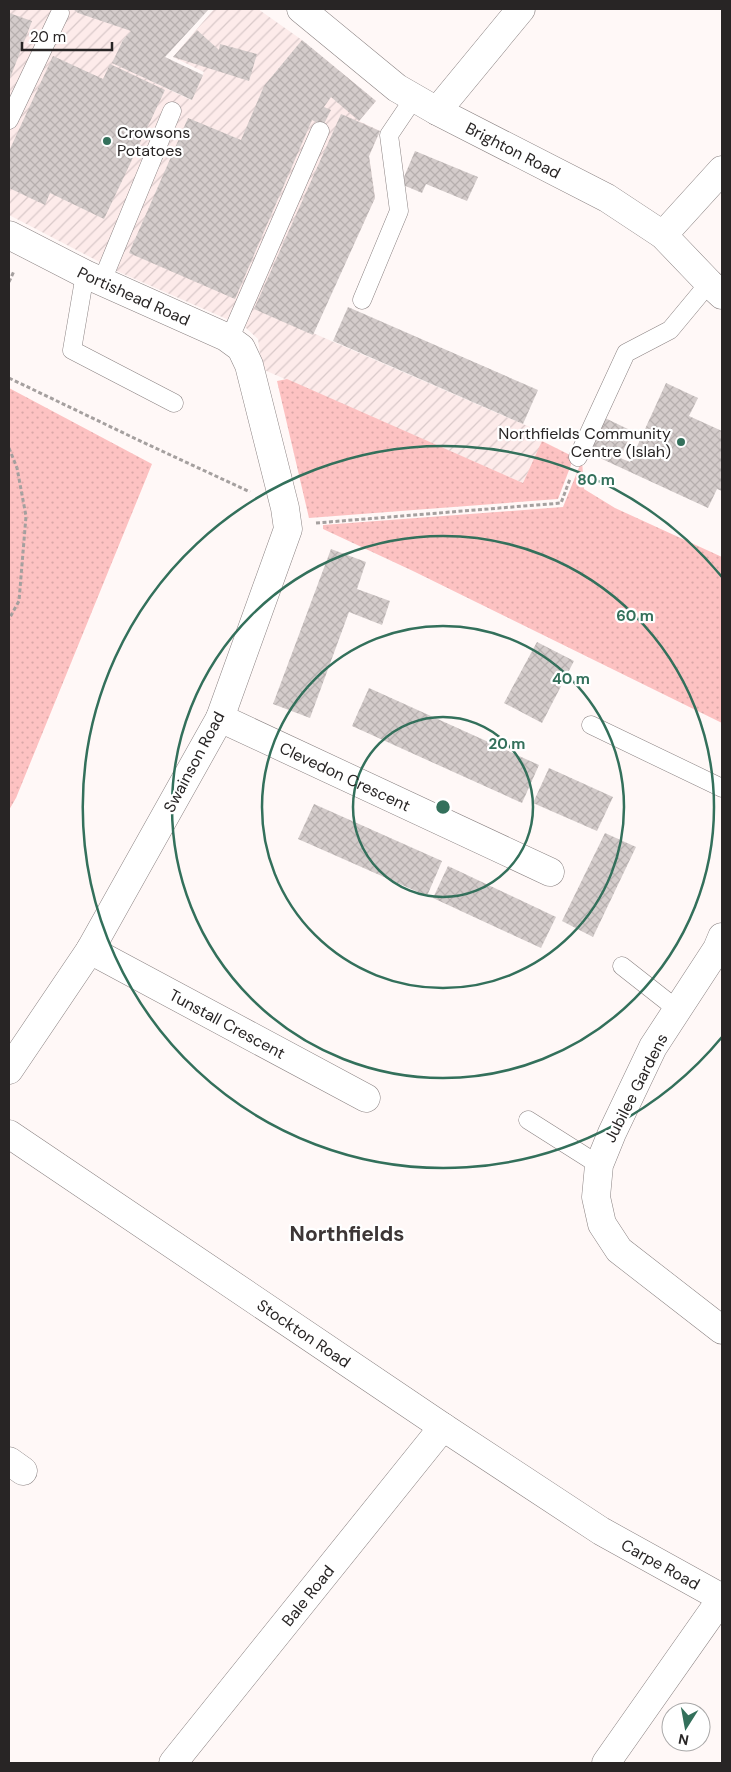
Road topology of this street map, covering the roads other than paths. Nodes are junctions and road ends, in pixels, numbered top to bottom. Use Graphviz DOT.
graph roads {
  1 [pos="301,9"];
  2 [pos="521,9"];
  3 [pos="60,13"];
  4 [pos="425,105"];
  5 [pos="172,111"];
  6 [pos="9,120"];
  7 [pos="320,131"];
  8 [pos="722,170"];
  9 [pos="9,235"];
  10 [pos="663,235"];
  11 [pos="93,278"];
  12 [pos="716,289"];
  13 [pos="362,300"];
  14 [pos="229,340"];
  15 [pos="174,403"];
  16 [pos="578,457"];
  17 [pos="286,519"];
  18 [pos="220,718"];
  19 [pos="591,725"];
  20 [pos="722,788"];
  21 [pos="550,872"];
  22 [pos="722,937"];
  23 [pos="90,950"];
  24 [pos="622,966"];
  25 [pos="678,1010"];
  26 [pos="9,1070"];
  27 [pos="366,1098"];
  28 [pos="528,1120"];
  29 [pos="9,1134"];
  30 [pos="599,1165"];
  31 [pos="722,1330"];
  32 [pos="443,1427"];
  33 [pos="601,1530"];
  34 [pos="722,1598"];
  35 [pos="173,1763"];
  36 [pos="606,1763"];
  1 -- 4 [label="street, Brighton Road"];
  2 -- 4 [label="street"];
  3 -- 6 [label="lane"];
  4 -- 10 [label="street, Brighton Road"];
  4 -- 13 [label="lane"];
  5 -- 11 [label="lane"];
  7 -- 14 [label="lane"];
  8 -- 10 [label="street"];
  9 -- 11 [label="street, Portishead Road"];
  10 -- 12 [label="street, Brighton Road"];
  11 -- 14 [label="street, Portishead Road"];
  11 -- 15 [label="lane"];
  12 -- 16 [label="lane"];
  14 -- 17 [label="street, Portishead Road"];
  17 -- 18 [label="street, Swainson Road"];
  18 -- 21 [label="street, Clevedon Crescent"];
  18 -- 23 [label="street, Swainson Road"];
  19 -- 20 [label="lane"];
  22 -- 25 [label="street, Jubilee Gardens"];
  23 -- 26 [label="street, Swainson Road"];
  23 -- 27 [label="street, Tunstall Crescent"];
  24 -- 25 [label="lane"];
  25 -- 30 [label="street, Jubilee Gardens"];
  28 -- 30 [label="lane"];
  29 -- 32 [label="street, Stockton Road"];
  30 -- 31 [label="street, Jubilee Gardens"];
  32 -- 33 [label="street, Stockton Road"];
  32 -- 35 [label="street, Bale Road"];
  33 -- 34 [label="street, Carpe Road"];
  34 -- 36 [label="street, Carpe Road"];
}
